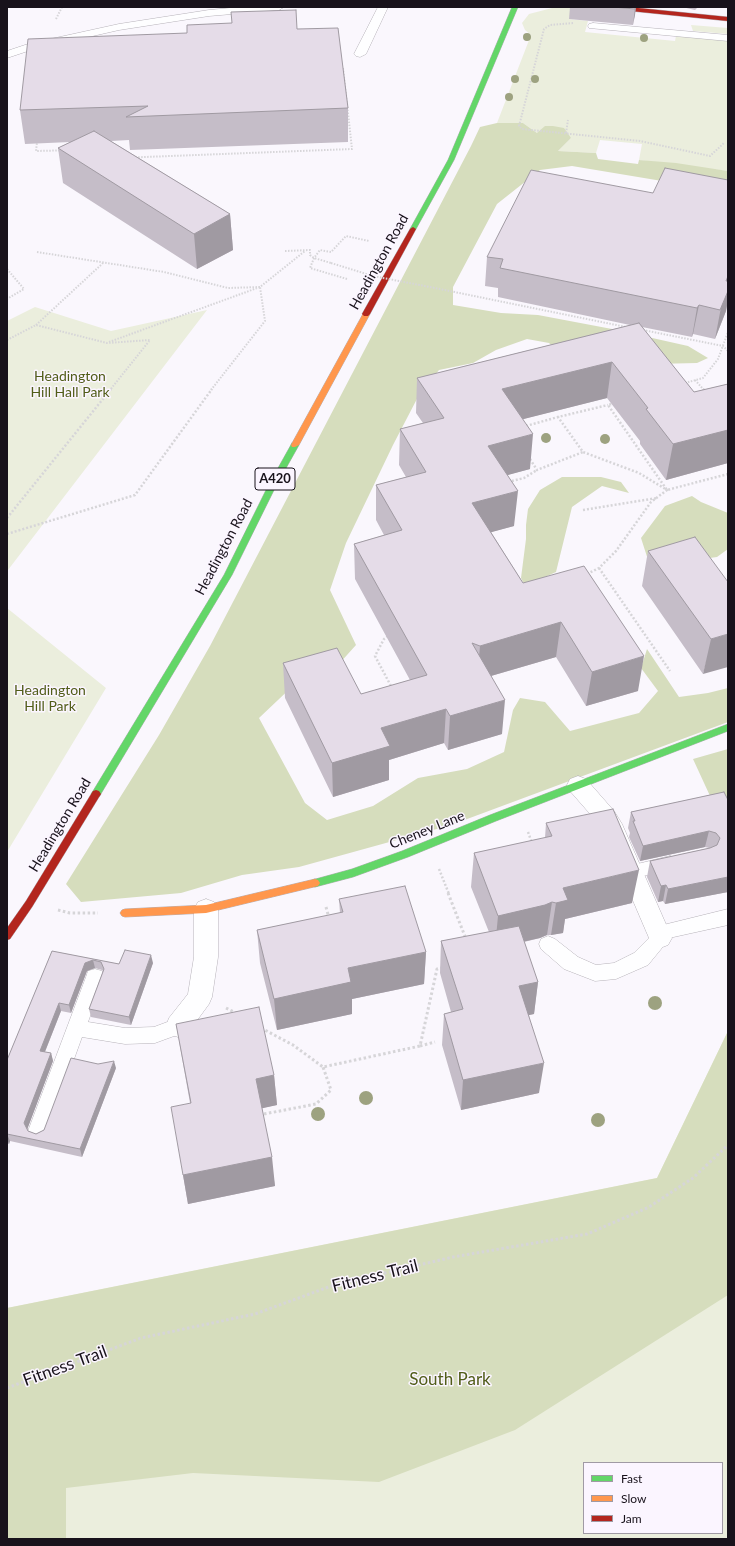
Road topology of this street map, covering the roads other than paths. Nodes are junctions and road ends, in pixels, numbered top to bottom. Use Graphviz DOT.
graph roads {
  1 [pos="279,7"];
  2 [pos="383,7"];
  3 [pos="390,7"];
  4 [pos="515,7"];
  5 [pos="611,7"];
  6 [pos="657,9"];
  7 [pos="728,19"];
  8 [pos="593,26"];
  9 [pos="654,31"];
  10 [pos="728,38"];
  11 [pos="7,54"];
  12 [pos="360,54"];
  13 [pos="728,726"];
  14 [pos="578,785"];
  15 [pos="683,860"];
  16 [pos="631,872"];
  17 [pos="206,909"];
  18 [pos="125,913"];
  19 [pos="728,917"];
  20 [pos="7,936"];
  21 [pos="658,936"];
  22 [pos="548,944"];
  23 [pos="95,977"];
  24 [pos="178,1026"];
  25 [pos="77,1028"];
  26 [pos="38,1132"];
  1 -- 11 [label="lane"];
  2 -- 3 [label="lane"];
  2 -- 12 [label="lane"];
  4 -- 20 [label="main road, Headington Road / A420"];
  5 -- 6 [label="main road"];
  6 -- 7 [label="main road"];
  6 -- 9 [label="lane"];
  8 -- 9 [label="lane"];
  9 -- 10 [label="lane"];
  13 -- 14 [label="main road, Cheney Lane"];
  14 -- 16 [label="street"];
  14 -- 17 [label="main road, Cheney Lane"];
  15 -- 16 [label="lane"];
  16 -- 21 [label="street"];
  17 -- 18 [label="main road, Cheney Lane"];
  17 -- 24 [label="street"];
  19 -- 21 [label="lane"];
  21 -- 22 [label="lane"];
  23 -- 25 [label="lane"];
  24 -- 25 [label="lane"];
  25 -- 26 [label="lane"];
}
